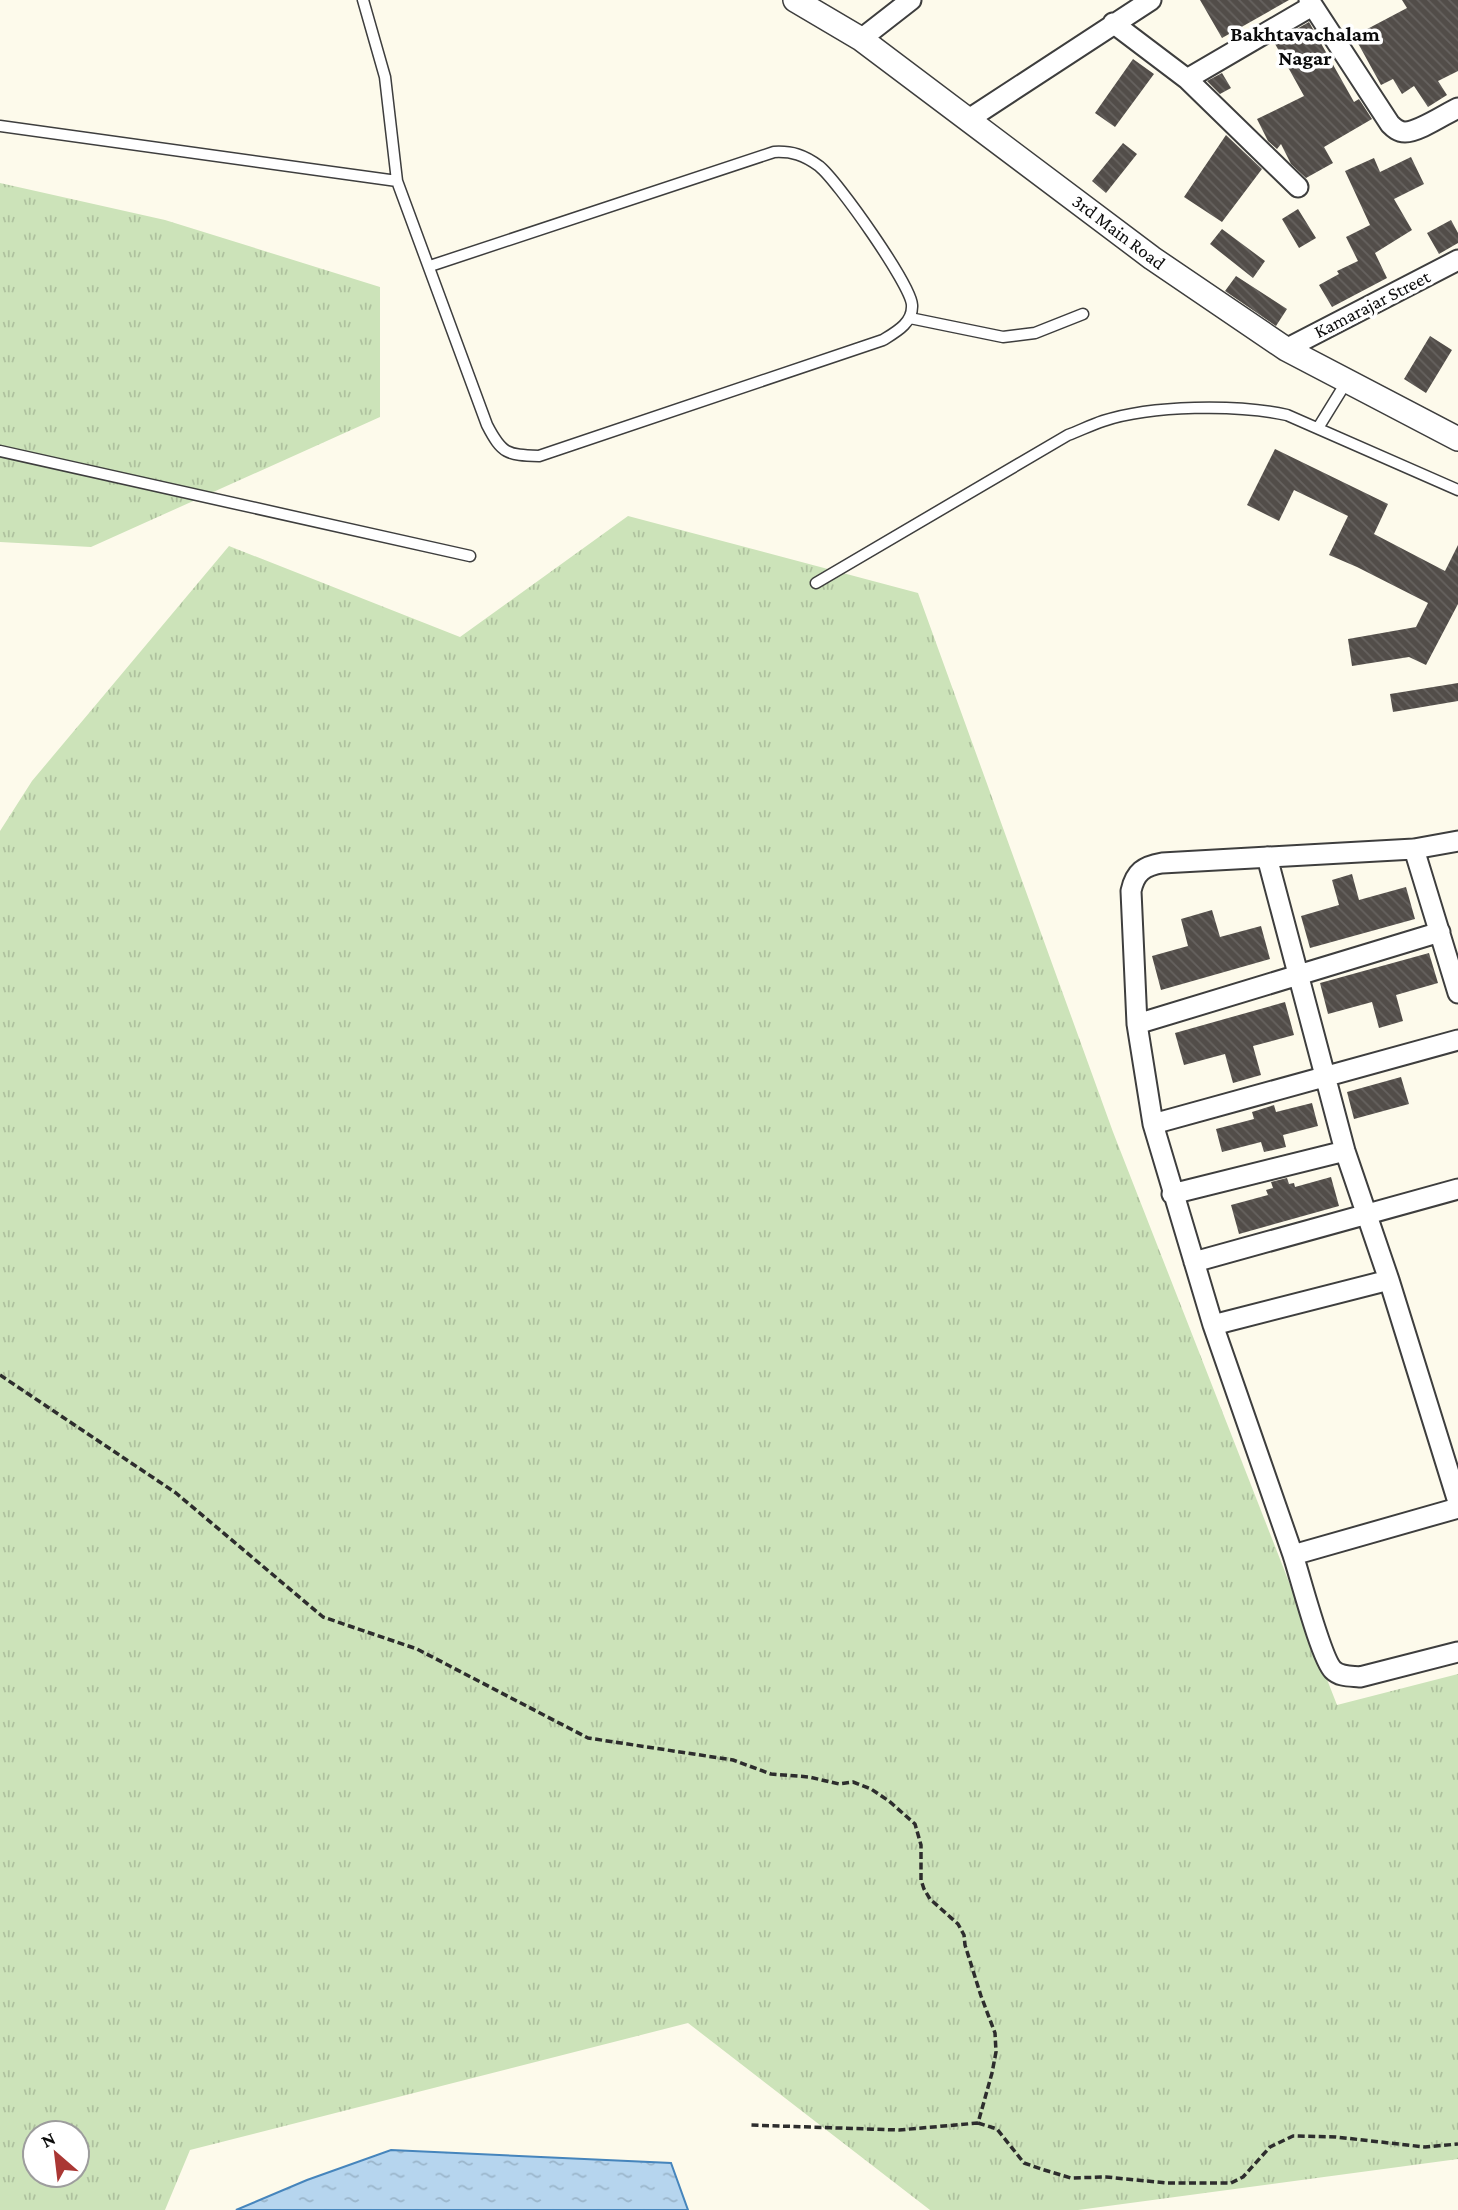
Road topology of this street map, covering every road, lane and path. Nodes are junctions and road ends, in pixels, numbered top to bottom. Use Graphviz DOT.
graph roads {
  1 [pos="363,0"];
  2 [pos="795,0"];
  3 [pos="911,0"];
  4 [pos="1151,0"];
  5 [pos="1310,3"];
  6 [pos="1113,23"];
  7 [pos="861,39"];
  8 [pos="1187,79"];
  9 [pos="1458,108"];
  10 [pos="970,119"];
  11 [pos="0,126"];
  12 [pos="397,181"];
  13 [pos="1298,187"];
  14 [pos="1458,260"];
  15 [pos="430,266"];
  16 [pos="1083,314"];
  17 [pos="910,318"];
  18 [pos="1286,349"];
  19 [pos="1347,381"];
  20 [pos="1318,428"];
  21 [pos="1458,439"];
  22 [pos="0,451"];
  23 [pos="1458,490"];
  24 [pos="470,555"];
  25 [pos="816,583"];
  26 [pos="1458,841"];
  27 [pos="1414,849"];
  28 [pos="1268,857"];
  29 [pos="1440,932"];
  30 [pos="1452,956"];
  31 [pos="1298,975"];
  32 [pos="1458,993"];
  33 [pos="1137,1024"];
  34 [pos="1458,1040"];
  35 [pos="1325,1077"];
  36 [pos="1153,1124"];
  37 [pos="1345,1151"];
  38 [pos="1458,1189"];
  39 [pos="1172,1194"];
  40 [pos="1367,1215"];
  41 [pos="1194,1262"];
  42 [pos="1389,1280"];
  43 [pos="1213,1325"];
  44 [pos="0,1375"];
  45 [pos="1458,1503"];
  46 [pos="1458,1508"];
  47 [pos="1293,1555"];
  48 [pos="1458,1651"];
  49 [pos="978,2123"];
  50 [pos="749,2125"];
  51 [pos="1458,2144"];
  1 -- 12 [label="lane"];
  2 -- 7 [label="street, 3rd Main Road"];
  3 -- 7 [label="street"];
  4 -- 6 [label="street"];
  5 -- 8 [label="street"];
  5 -- 9 [label="street"];
  6 -- 8 [label="street"];
  6 -- 10 [label="street"];
  7 -- 10 [label="street, 3rd Main Road"];
  8 -- 13 [label="street"];
  10 -- 18 [label="street, 3rd Main Road"];
  11 -- 12 [label="lane"];
  12 -- 15 [label="lane"];
  14 -- 18 [label="street, Kamarajar Street"];
  15 -- 17 [label="lane"];
  15 -- 17 [label="lane"];
  16 -- 17 [label="lane"];
  18 -- 19 [label="street, 3rd Main Road"];
  19 -- 20 [label="lane"];
  19 -- 21 [label="street, 3rd Main Road"];
  20 -- 23 [label="lane"];
  20 -- 25 [label="lane"];
  22 -- 24 [label="lane"];
  26 -- 27 [label="street"];
  27 -- 28 [label="street"];
  27 -- 29 [label="street"];
  28 -- 31 [label="street"];
  28 -- 33 [label="street"];
  29 -- 30 [label="street"];
  29 -- 31 [label="street"];
  30 -- 32 [label="street"];
  31 -- 33 [label="street"];
  31 -- 35 [label="street"];
  33 -- 36 [label="street"];
  34 -- 35 [label="street"];
  35 -- 36 [label="street"];
  35 -- 37 [label="street"];
  36 -- 39 [label="street"];
  37 -- 39 [label="street"];
  37 -- 40 [label="street"];
  38 -- 40 [label="street"];
  39 -- 41 [label="street"];
  40 -- 41 [label="street"];
  40 -- 42 [label="street"];
  41 -- 43 [label="street"];
  42 -- 43 [label="street"];
  42 -- 45 [label="street"];
  43 -- 47 [label="street"];
  44 -- 49 [label="path"];
  46 -- 47 [label="street"];
  47 -- 48 [label="street"];
  49 -- 50 [label="path"];
  49 -- 51 [label="path"];
}
